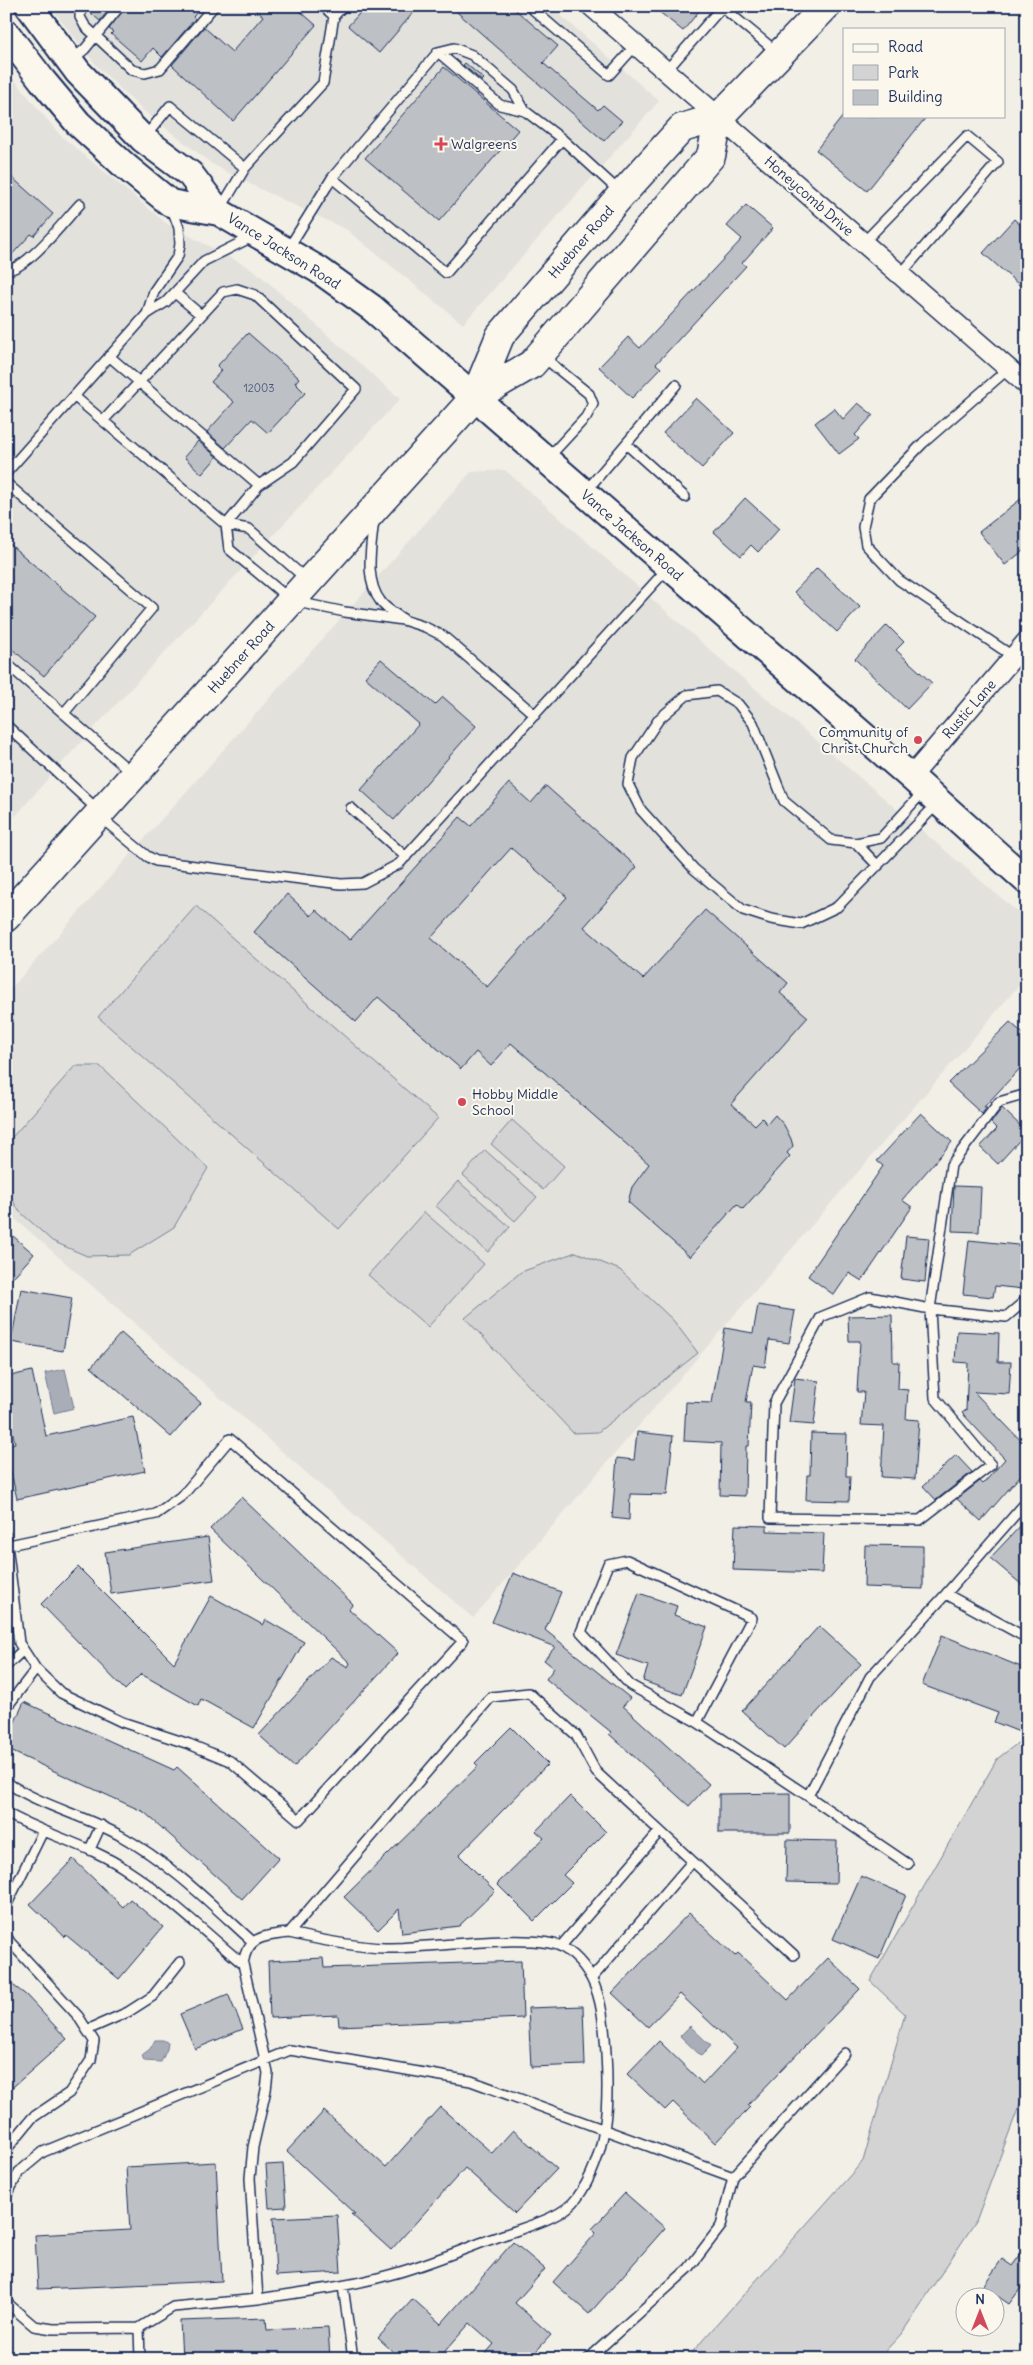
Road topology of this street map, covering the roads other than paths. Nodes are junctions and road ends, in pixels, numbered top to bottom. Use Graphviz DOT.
graph roads {
  1 [pos="29,6"];
  2 [pos="81,6"];
  3 [pos="120,6"];
  4 [pos="214,6"];
  5 [pos="323,6"];
  6 [pos="343,6"];
  7 [pos="529,6"];
  8 [pos="591,6"];
  9 [pos="819,8"];
  10 [pos="334,16"];
  11 [pos="6,33"];
  12 [pos="95,35"];
  13 [pos="636,45"];
  14 [pos="438,52"];
  15 [pos="779,54"];
  16 [pos="70,61"];
  17 [pos="666,71"];
  18 [pos="525,111"];
  19 [pos="719,117"];
  20 [pos="144,139"];
  21 [pos="562,139"];
  22 [pos="245,168"];
  23 [pos="332,178"];
  24 [pos="622,194"];
  25 [pos="170,203"];
  26 [pos="80,204"];
  27 [pos="219,212"];
  28 [pos="258,234"];
  29 [pos="863,243"];
  30 [pos="287,251"];
  31 [pos="6,270"];
  32 [pos="900,275"];
  33 [pos="175,293"];
  34 [pos="147,314"];
  35 [pos="201,316"];
  36 [pos="540,354"];
  37 [pos="108,356"];
  38 [pos="1008,369"];
  39 [pos="139,382"];
  40 [pos="676,385"];
  41 [pos="1027,385"];
  42 [pos="75,397"];
  43 [pos="475,397"];
  44 [pos="103,421"];
  45 [pos="626,444"];
  46 [pos="546,459"];
  47 [pos="6,473"];
  48 [pos="6,483"];
  49 [pos="258,485"];
  50 [pos="584,494"];
  51 [pos="685,497"];
  52 [pos="375,508"];
  53 [pos="226,525"];
  54 [pos="669,567"];
  55 [pos="301,591"];
  56 [pos="403,620"];
  57 [pos="1027,641"];
  58 [pos="1014,657"];
  59 [pos="6,663"];
  60 [pos="64,713"];
  61 [pos="535,715"];
  62 [pos="6,725"];
  63 [pos="135,775"];
  64 [pos="925,790"];
  65 [pos="351,808"];
  66 [pos="100,814"];
  67 [pos="856,843"];
  68 [pos="406,857"];
  69 [pos="878,866"];
  70 [pos="1027,881"];
  71 [pos="6,917"];
  72 [pos="1027,1094"];
  73 [pos="1027,1299"];
  74 [pos="930,1309"];
  75 [pos="1027,1501"];
  76 [pos="8,1540"];
  77 [pos="946,1594"];
  78 [pos="1027,1638"];
  79 [pos="22,1651"];
  80 [pos="6,1666"];
  81 [pos="36,1669"];
  82 [pos="6,1708"];
  83 [pos="697,1722"];
  84 [pos="6,1782"];
  85 [pos="808,1796"];
  86 [pos="6,1813"];
  87 [pos="101,1825"];
  88 [pos="43,1831"];
  89 [pos="660,1831"];
  90 [pos="90,1849"];
  91 [pos="692,1862"];
  92 [pos="908,1864"];
  93 [pos="6,1906"];
  94 [pos="289,1933"];
  95 [pos="6,1935"];
  96 [pos="252,1942"];
  97 [pos="561,1946"];
  98 [pos="794,1955"];
  99 [pos="180,1962"];
  100 [pos="243,1964"];
  101 [pos="592,1978"];
  102 [pos="87,2030"];
  103 [pos="845,2053"];
  104 [pos="265,2060"];
  105 [pos="606,2131"];
  106 [pos="6,2150"];
  107 [pos="732,2177"];
  108 [pos="6,2197"];
  109 [pos="343,2286"];
  110 [pos="258,2299"];
  111 [pos="6,2302"];
  112 [pos="139,2328"];
  113 [pos="140,2359"];
  114 [pos="353,2359"];
  115 [pos="588,2359"];
  1 -- 16 [label="main road, Vance Jackson Road"];
  2 -- 12 [label="lane"];
  3 -- 12 [label="lane"];
  4 -- 12 [label="lane"];
  5 -- 10 [label="lane"];
  6 -- 10 [label="lane"];
  7 -- 13 [label="lane"];
  8 -- 13 [label="street, Honeycomb Drive"];
  9 -- 15 [label="main road, Huebner Road"];
  10 -- 22 [label="lane"];
  11 -- 25 [label="main road, Vance Jackson Road"];
  12 -- 16 [label="lane"];
  13 -- 17 [label="street, Honeycomb Drive"];
  14 -- 18 [label="lane"];
  14 -- 18 [label="lane"];
  14 -- 23 [label="lane"];
  15 -- 17 [label="lane"];
  15 -- 19 [label="main road, Huebner Road"];
  16 -- 20 [label="main road, Vance Jackson Road"];
  17 -- 19 [label="street, Honeycomb Drive"];
  18 -- 21 [label="lane"];
  19 -- 24 [label="main road, Huebner Road"];
  19 -- 29 [label="street, Honeycomb Drive"];
  19 -- 36 [label="main road, Huebner Road"];
  20 -- 22 [label="lane"];
  20 -- 27 [label="main road, Vance Jackson Road"];
  21 -- 23 [label="lane"];
  21 -- 24 [label="lane"];
  22 -- 27 [label="lane"];
  23 -- 30 [label="lane"];
  24 -- 43 [label="main road, Huebner Road"];
  25 -- 27 [label="main road, Vance Jackson Road"];
  25 -- 34 [label="lane"];
  26 -- 31 [label="lane"];
  27 -- 28 [label="main road, Vance Jackson Road"];
  28 -- 30 [label="main road, Vance Jackson Road"];
  28 -- 33 [label="lane"];
  29 -- 32 [label="street, Honeycomb Drive"];
  29 -- 32 [label="lane"];
  30 -- 43 [label="main road, Vance Jackson Road"];
  32 -- 38 [label="street, Honeycomb Drive"];
  33 -- 34 [label="lane"];
  33 -- 35 [label="lane"];
  34 -- 37 [label="lane"];
  35 -- 39 [label="lane"];
  35 -- 49 [label="lane"];
  36 -- 43 [label="main road, Huebner Road"];
  36 -- 46 [label="lane"];
  37 -- 39 [label="lane"];
  37 -- 42 [label="lane"];
  38 -- 41 [label="street, Honeycomb Drive"];
  38 -- 58 [label="lane"];
  39 -- 44 [label="lane"];
  39 -- 49 [label="lane"];
  40 -- 45 [label="lane"];
  42 -- 44 [label="lane"];
  42 -- 47 [label="lane"];
  43 -- 46 [label="main road, Vance Jackson Road"];
  43 -- 52 [label="main road, Huebner Road"];
  44 -- 53 [label="lane"];
  45 -- 50 [label="lane"];
  45 -- 51 [label="lane"];
  46 -- 50 [label="main road, Vance Jackson Road"];
  48 -- 60 [label="lane"];
  49 -- 53 [label="lane"];
  50 -- 54 [label="main road, Vance Jackson Road"];
  52 -- 55 [label="main road, Huebner Road"];
  52 -- 56 [label="lane"];
  53 -- 55 [label="lane"];
  53 -- 55 [label="lane"];
  54 -- 61 [label="lane"];
  54 -- 64 [label="main road, Vance Jackson Road"];
  55 -- 56 [label="lane"];
  55 -- 63 [label="main road, Huebner Road"];
  56 -- 61 [label="lane"];
  57 -- 58 [label="street, Rustic Lane"];
  58 -- 64 [label="street, Rustic Lane"];
  59 -- 60 [label="lane"];
  60 -- 63 [label="lane"];
  61 -- 68 [label="lane"];
  62 -- 66 [label="lane"];
  63 -- 66 [label="main road, Huebner Road"];
  64 -- 67 [label="lane"];
  64 -- 69 [label="lane"];
  64 -- 70 [label="main road, Vance Jackson Road"];
  65 -- 68 [label="lane"];
  66 -- 68 [label="lane"];
  66 -- 71 [label="main road, Huebner Road"];
  67 -- 69 [label="lane"];
  67 -- 69 [label="lane"];
  72 -- 74 [label="lane"];
  73 -- 74 [label="lane"];
  74 -- 74 [label="lane"];
  75 -- 77 [label="lane"];
  76 -- 79 [label="lane"];
  76 -- 81 [label="lane"];
  77 -- 78 [label="lane"];
  77 -- 85 [label="lane"];
  79 -- 80 [label="lane"];
  79 -- 81 [label="lane"];
  81 -- 82 [label="lane"];
  83 -- 83 [label="lane"];
  83 -- 85 [label="lane"];
  84 -- 87 [label="lane"];
  85 -- 92 [label="lane"];
  86 -- 88 [label="lane"];
  87 -- 90 [label="lane"];
  87 -- 96 [label="lane"];
  88 -- 90 [label="lane"];
  88 -- 93 [label="lane"];
  89 -- 91 [label="lane"];
  89 -- 94 [label="lane"];
  89 -- 97 [label="lane"];
  90 -- 100 [label="lane"];
  91 -- 98 [label="lane"];
  91 -- 101 [label="lane"];
  94 -- 96 [label="lane"];
  94 -- 97 [label="lane"];
  95 -- 102 [label="lane"];
  96 -- 100 [label="lane"];
  97 -- 101 [label="lane"];
  99 -- 102 [label="lane"];
  100 -- 104 [label="lane"];
  101 -- 105 [label="lane"];
  102 -- 106 [label="lane"];
  103 -- 107 [label="lane"];
  104 -- 105 [label="lane"];
  104 -- 108 [label="lane"];
  104 -- 110 [label="lane"];
  105 -- 107 [label="lane"];
  105 -- 109 [label="lane"];
  107 -- 115 [label="lane"];
  109 -- 110 [label="lane"];
  109 -- 114 [label="lane"];
  110 -- 112 [label="lane"];
  111 -- 112 [label="lane"];
  112 -- 113 [label="lane"];
}
